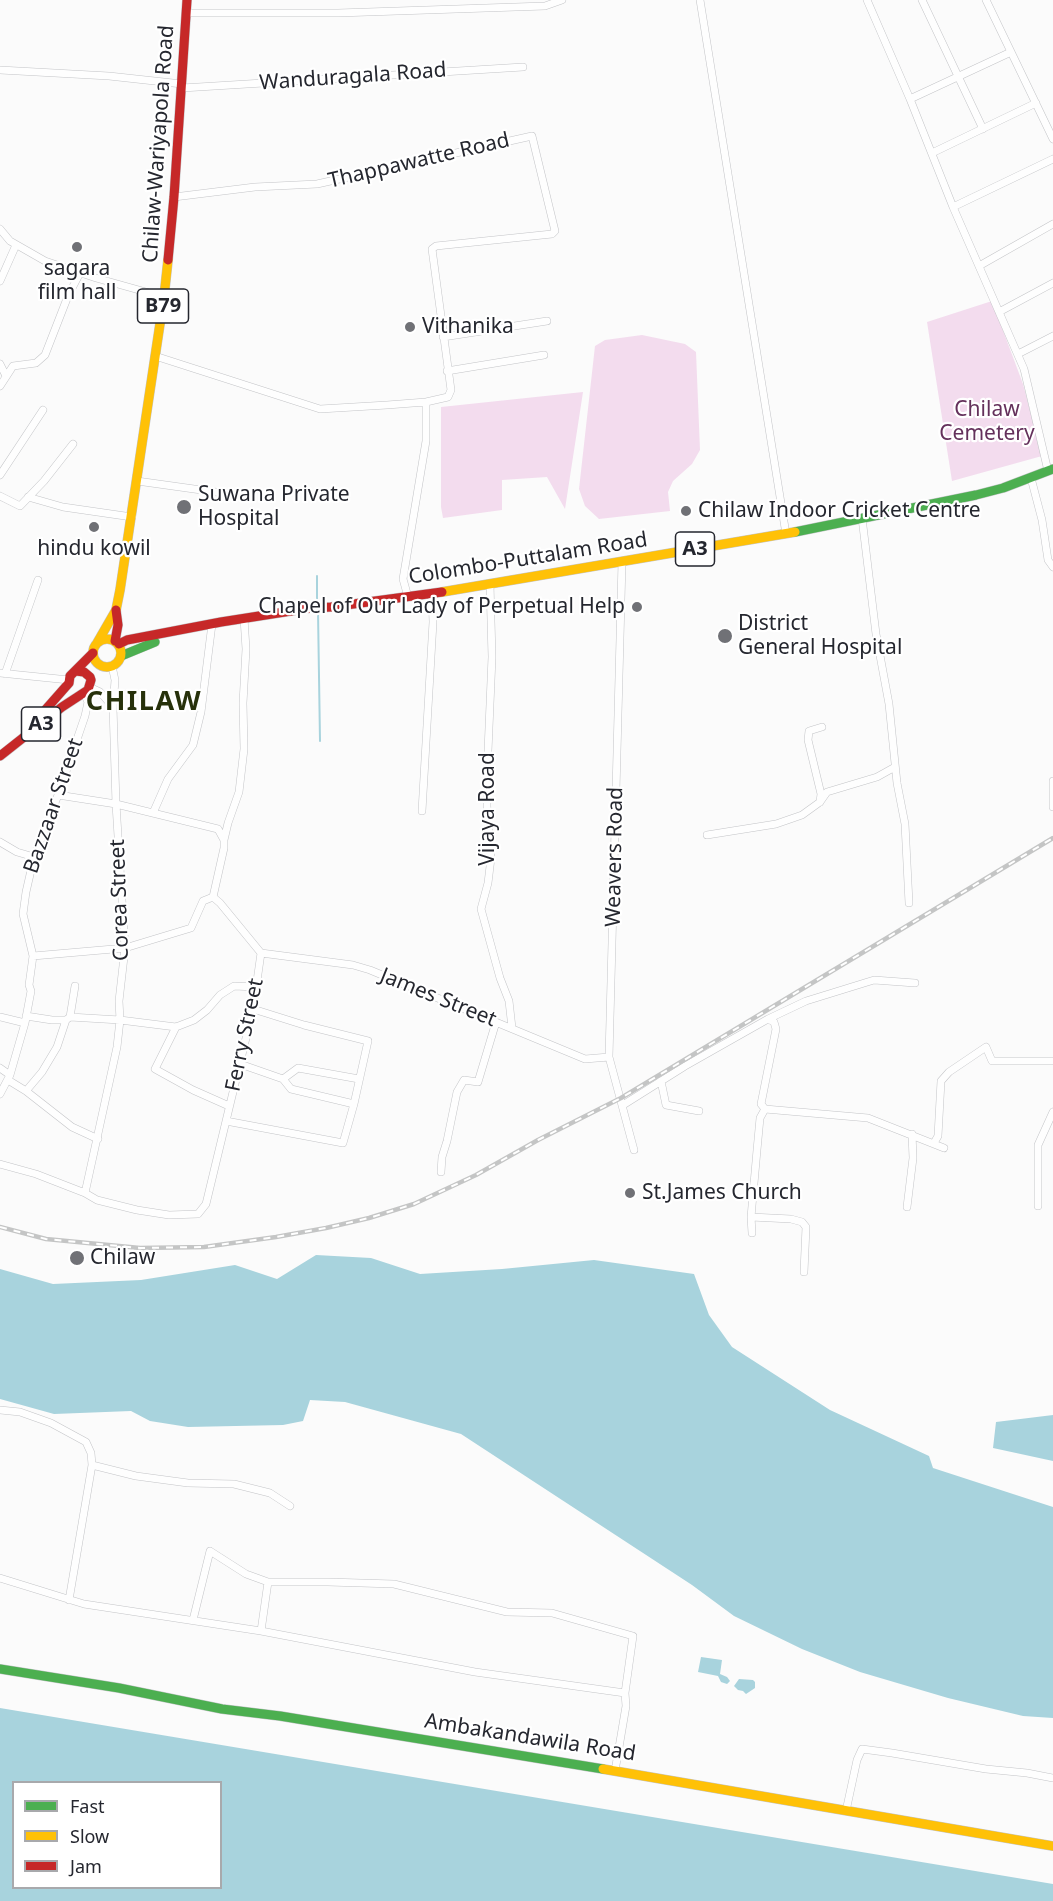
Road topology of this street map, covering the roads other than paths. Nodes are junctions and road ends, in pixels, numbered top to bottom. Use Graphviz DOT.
graph roads {
  1 [pos="187,0"];
  2 [pos="562,0"];
  3 [pos="700,0"];
  4 [pos="867,0"];
  5 [pos="922,0"];
  6 [pos="986,0"];
  7 [pos="186,13"];
  8 [pos="1011,52"];
  9 [pos="523,67"];
  10 [pos="0,70"];
  11 [pos="959,76"];
  12 [pos="182,86"];
  13 [pos="910,99"];
  14 [pos="1036,103"];
  15 [pos="983,129"];
  16 [pos="1053,139"];
  17 [pos="932,153"];
  18 [pos="1053,159"];
  19 [pos="174,197"];
  20 [pos="953,207"];
  21 [pos="1053,224"];
  22 [pos="0,229"];
  23 [pos="16,245"];
  24 [pos="979,266"];
  25 [pos="80,273"];
  26 [pos="0,281"];
  27 [pos="1053,283"];
  28 [pos="164,297"];
  29 [pos="999,312"];
  30 [pos="547,321"];
  31 [pos="1053,336"];
  32 [pos="443,337"];
  33 [pos="1018,354"];
  34 [pos="543,355"];
  35 [pos="155,356"];
  36 [pos="0,364"];
  37 [pos="447,371"];
  38 [pos="6,376"];
  39 [pos="0,386"];
  40 [pos="426,402"];
  41 [pos="43,410"];
  42 [pos="73,444"];
  43 [pos="1050,470"];
  44 [pos="0,476"];
  45 [pos="1031,478"];
  46 [pos="137,481"];
  47 [pos="0,495"];
  48 [pos="237,495"];
  49 [pos="28,497"];
  50 [pos="132,517"];
  51 [pos="862,518"];
  52 [pos="786,534"];
  53 [pos="622,562"];
  54 [pos="1053,567"];
  55 [pos="38,580"];
  56 [pos="490,584"];
  57 [pos="432,594"];
  58 [pos="408,597"];
  59 [pos="116,610"];
  60 [pos="244,618"];
  61 [pos="212,624"];
  62 [pos="181,631"];
  63 [pos="117,642"];
  64 [pos="97,643"];
  65 [pos="93,653"];
  66 [pos="121,656"];
  67 [pos="112,666"];
  68 [pos="76,671"];
  69 [pos="2,673"];
  70 [pos="69,681"];
  71 [pos="87,690"];
  72 [pos="113,707"];
  73 [pos="822,727"];
  74 [pos="0,747"];
  75 [pos="0,756"];
  76 [pos="896,767"];
  77 [pos="1053,781"];
  78 [pos="58,795"];
  79 [pos="820,802"];
  80 [pos="116,804"];
  81 [pos="1053,807"];
  82 [pos="422,811"];
  83 [pos="153,813"];
  84 [pos="707,835"];
  85 [pos="225,840"];
  86 [pos="0,842"];
  87 [pos="34,857"];
  88 [pos="213,897"];
  89 [pos="909,903"];
  90 [pos="125,948"];
  91 [pos="261,953"];
  92 [pos="33,956"];
  93 [pos="915,983"];
  94 [pos="75,986"];
  95 [pos="256,987"];
  96 [pos="253,1009"];
  97 [pos="0,1017"];
  98 [pos="68,1019"];
  99 [pos="768,1019"];
  100 [pos="26,1020"];
  101 [pos="120,1020"];
  102 [pos="496,1022"];
  103 [pos="176,1027"];
  104 [pos="512,1028"];
  105 [pos="609,1057"];
  106 [pos="1053,1061"];
  107 [pos="240,1064"];
  108 [pos="0,1068"];
  109 [pos="9,1078"];
  110 [pos="283,1078"];
  111 [pos="359,1079"];
  112 [pos="661,1081"];
  113 [pos="26,1091"];
  114 [pos="0,1094"];
  115 [pos="354,1104"];
  116 [pos="623,1105"];
  117 [pos="229,1106"];
  118 [pos="765,1109"];
  119 [pos="699,1111"];
  120 [pos="1053,1112"];
  121 [pos="226,1122"];
  122 [pos="912,1134"];
  123 [pos="98,1139"];
  124 [pos="934,1143"];
  125 [pos="945,1148"];
  126 [pos="633,1150"];
  127 [pos="0,1164"];
  128 [pos="441,1172"];
  129 [pos="85,1193"];
  130 [pos="1038,1206"];
  131 [pos="907,1207"];
  132 [pos="751,1217"];
  133 [pos="752,1233"];
  134 [pos="804,1272"];
  135 [pos="0,1410"];
  136 [pos="92,1465"];
  137 [pos="290,1506"];
  138 [pos="0,1578"];
  139 [pos="268,1582"];
  140 [pos="69,1600"];
  141 [pos="193,1620"];
  142 [pos="261,1631"];
  143 [pos="0,1669"];
  144 [pos="625,1693"];
  145 [pos="615,1771"];
  146 [pos="1053,1778"];
  147 [pos="846,1810"];
  148 [pos="1053,1846"];
  1 -- 7 [label="main road, Chilaw-Wariyapola Road / B79"];
  2 -- 7 [label="street"];
  3 -- 52 [label="street"];
  4 -- 13 [label="street"];
  5 -- 11 [label="street"];
  6 -- 8 [label="street"];
  7 -- 12 [label="main road, Chilaw-Wariyapola Road / B79"];
  8 -- 11 [label="street"];
  8 -- 14 [label="street"];
  9 -- 12 [label="street, Wanduragala Road"];
  10 -- 12 [label="street, Wanduragala Road"];
  11 -- 13 [label="street"];
  11 -- 15 [label="street"];
  12 -- 19 [label="main road, Chilaw-Wariyapola Road / B79"];
  13 -- 17 [label="street"];
  14 -- 15 [label="street"];
  14 -- 16 [label="street"];
  15 -- 17 [label="street"];
  17 -- 20 [label="street"];
  18 -- 20 [label="street"];
  19 -- 28 [label="main road, Chilaw-Wariyapola Road / B79"];
  19 -- 32 [label="street, Thappawatte Road"];
  20 -- 24 [label="street"];
  21 -- 24 [label="street"];
  22 -- 23 [label="street"];
  23 -- 25 [label="street"];
  23 -- 26 [label="street"];
  24 -- 29 [label="street"];
  25 -- 28 [label="street"];
  25 -- 38 [label="street"];
  27 -- 29 [label="street"];
  28 -- 35 [label="main road, Chilaw-Wariyapola Road / B79"];
  29 -- 33 [label="street"];
  30 -- 32 [label="street"];
  31 -- 33 [label="street"];
  32 -- 37 [label="street, Thappawatte Road"];
  33 -- 43 [label="street"];
  34 -- 37 [label="street"];
  35 -- 40 [label="street, Thappawatte Road"];
  35 -- 46 [label="main road, Chilaw-Wariyapola Road / B79"];
  36 -- 38 [label="street"];
  37 -- 40 [label="street, Thappawatte Road"];
  38 -- 39 [label="street"];
  40 -- 58 [label="street"];
  41 -- 44 [label="street"];
  42 -- 49 [label="street"];
  43 -- 45 [label="main road, Colombo-Puttalam Road / A3"];
  45 -- 51 [label="main road, Colombo-Puttalam Road / A3"];
  45 -- 54 [label="street"];
  46 -- 48 [label="street"];
  46 -- 50 [label="main road, Chilaw-Wariyapola Road / B79"];
  47 -- 49 [label="street"];
  49 -- 50 [label="street"];
  50 -- 59 [label="main road, Chilaw-Wariyapola Road / B79"];
  51 -- 52 [label="main road, Colombo-Puttalam Road / A3"];
  51 -- 76 [label="street"];
  52 -- 53 [label="main road, Colombo-Puttalam Road / A3"];
  53 -- 56 [label="main road, Colombo-Puttalam Road / A3"];
  53 -- 105 [label="street, Weavers Road"];
  55 -- 69 [label="street"];
  56 -- 57 [label="main road, Colombo-Puttalam Road / A3"];
  56 -- 104 [label="street, Vijaya Road"];
  57 -- 58 [label="main road, Colombo-Puttalam Road / A3"];
  57 -- 82 [label="street"];
  58 -- 60 [label="main road, Colombo-Puttalam Road / A3"];
  59 -- 63 [label="main road, B79"];
  59 -- 64 [label="main road, B79"];
  60 -- 61 [label="main road, Colombo-Puttalam Road / A3"];
  60 -- 85 [label="street"];
  61 -- 62 [label="main road, Colombo-Puttalam Road / A3"];
  61 -- 83 [label="street"];
  62 -- 63 [label="main road, Colombo-Puttalam Road / A3"];
  62 -- 66 [label="main road, Colombo-Puttalam Road / A3"];
  63 -- 64 [label="main road"];
  63 -- 66 [label="main road"];
  64 -- 65 [label="main road"];
  65 -- 67 [label="main road"];
  65 -- 68 [label="main road"];
  66 -- 67 [label="main road"];
  67 -- 72 [label="street, Corea Street"];
  68 -- 70 [label="main road"];
  68 -- 71 [label="main road"];
  69 -- 70 [label="street"];
  70 -- 71 [label="main road"];
  70 -- 74 [label="main road, A3"];
  71 -- 72 [label="street"];
  71 -- 75 [label="main road, A3"];
  71 -- 78 [label="street, Bazzaar Street"];
  72 -- 80 [label="street, Corea Street"];
  73 -- 79 [label="street"];
  76 -- 79 [label="street"];
  76 -- 89 [label="street"];
  77 -- 81 [label="street"];
  78 -- 80 [label="street"];
  78 -- 87 [label="street, Bazzaar Street"];
  79 -- 84 [label="street"];
  80 -- 83 [label="street"];
  80 -- 90 [label="street, Corea Street"];
  83 -- 85 [label="street"];
  85 -- 88 [label="street"];
  86 -- 87 [label="street"];
  87 -- 92 [label="street, Bazzaar Street"];
  88 -- 90 [label="street"];
  88 -- 91 [label="street, Ferry Street"];
  90 -- 92 [label="street"];
  90 -- 101 [label="street, Corea Street"];
  91 -- 95 [label="street, Ferry Street"];
  91 -- 102 [label="street, James Street"];
  92 -- 100 [label="street, Bazzaar Street"];
  93 -- 99 [label="street"];
  94 -- 98 [label="street"];
  95 -- 96 [label="street, Ferry Street"];
  95 -- 103 [label="street"];
  96 -- 107 [label="street, Ferry Street"];
  96 -- 111 [label="street"];
  97 -- 100 [label="street"];
  98 -- 100 [label="street"];
  98 -- 101 [label="street"];
  98 -- 113 [label="street"];
  99 -- 112 [label="street"];
  99 -- 118 [label="street"];
  100 -- 109 [label="street, Bazzaar Street"];
  101 -- 103 [label="street"];
  101 -- 123 [label="street, Corea Street"];
  102 -- 104 [label="street, James Street"];
  102 -- 128 [label="street"];
  103 -- 117 [label="street"];
  104 -- 105 [label="street, James Street"];
  105 -- 116 [label="street, Weavers Road"];
  106 -- 124 [label="street"];
  107 -- 110 [label="street"];
  107 -- 117 [label="street, Ferry Street"];
  108 -- 109 [label="street"];
  109 -- 113 [label="street"];
  109 -- 114 [label="street, Bazzaar Street"];
  110 -- 111 [label="street"];
  110 -- 115 [label="street"];
  111 -- 115 [label="street"];
  112 -- 116 [label="street"];
  112 -- 119 [label="street"];
  113 -- 123 [label="street"];
  115 -- 121 [label="street"];
  116 -- 126 [label="street, Weavers Road"];
  117 -- 121 [label="street, Ferry Street"];
  118 -- 122 [label="street"];
  118 -- 132 [label="street"];
  120 -- 130 [label="street"];
  121 -- 129 [label="street, Ferry Street"];
  122 -- 124 [label="street"];
  122 -- 131 [label="street"];
  123 -- 129 [label="street, Corea Street"];
  124 -- 125 [label="street"];
  127 -- 129 [label="street, Ferry Street"];
  132 -- 133 [label="street"];
  132 -- 134 [label="street"];
  135 -- 136 [label="street"];
  136 -- 137 [label="street"];
  136 -- 140 [label="street"];
  138 -- 140 [label="street"];
  139 -- 141 [label="street"];
  139 -- 142 [label="street"];
  139 -- 144 [label="street"];
  140 -- 141 [label="street"];
  141 -- 142 [label="street"];
  142 -- 144 [label="street"];
  143 -- 145 [label="main road, Ambakandawila Road"];
  144 -- 145 [label="street"];
  145 -- 147 [label="main road, Ambakandawila Road"];
  146 -- 147 [label="street"];
  147 -- 148 [label="main road, Ambakandawila Road"];
}
